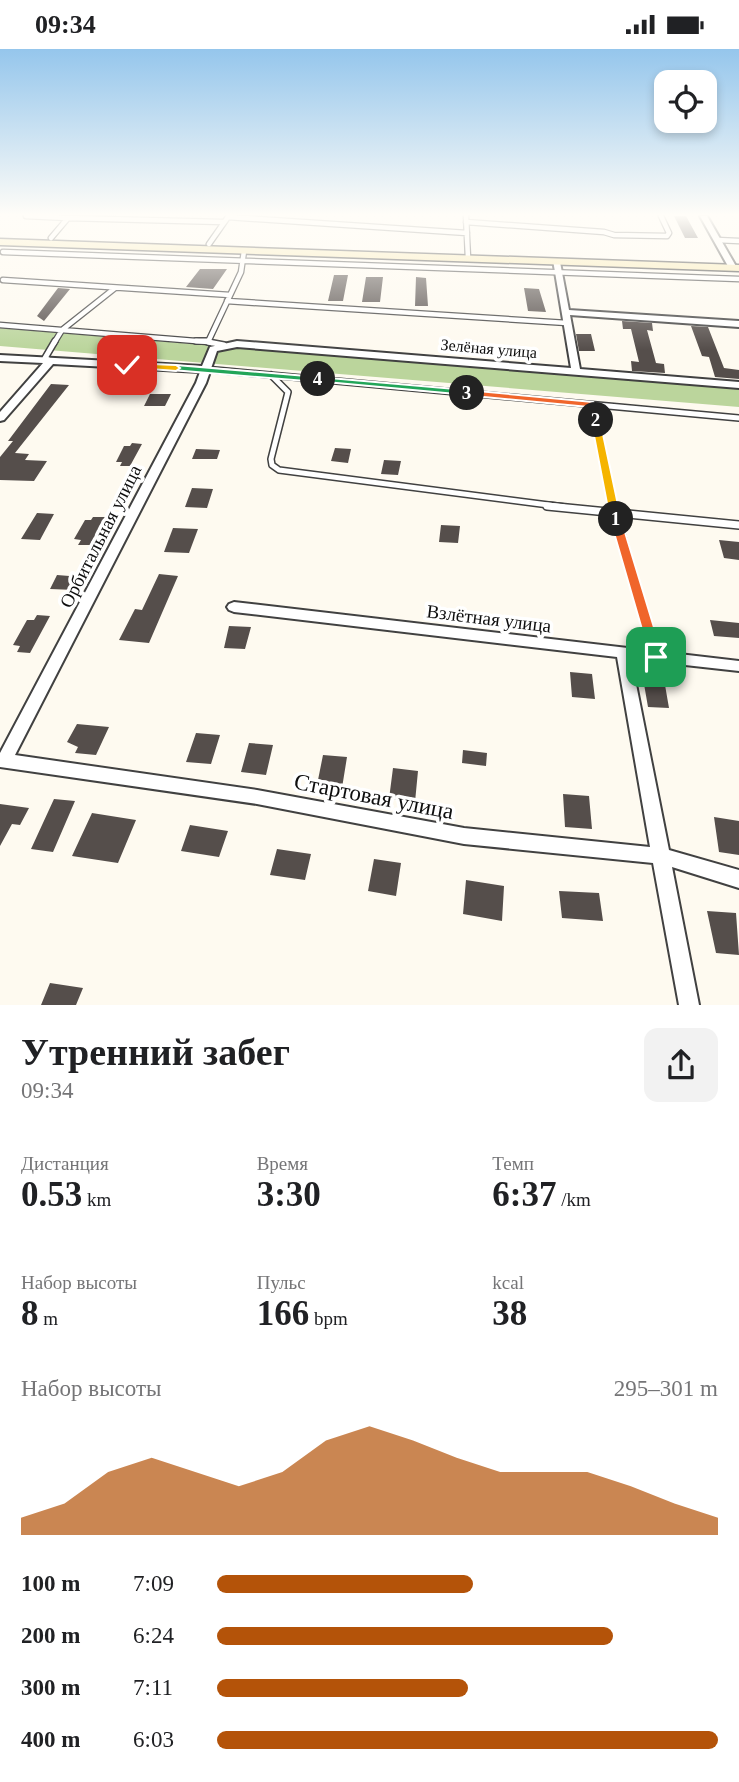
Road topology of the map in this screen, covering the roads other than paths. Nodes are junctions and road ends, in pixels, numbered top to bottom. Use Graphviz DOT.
graph roads {
  1 [pos="242,261"];
  2 [pos="375,261"];
  3 [pos="505,261"];
  4 [pos="571,261"];
  5 [pos="557,267"];
  6 [pos="736,268"];
  7 [pos="3,280"];
  8 [pos="115,288"];
  9 [pos="228,298"];
  10 [pos="565,312"];
  11 [pos="567,323"];
  12 [pos="0,325"];
  13 [pos="738,325"];
  14 [pos="62,330"];
  15 [pos="208,342"];
  16 [pos="230,344"];
  17 [pos="0,358"];
  18 [pos="50,361"];
  19 [pos="204,369"];
  20 [pos="576,371"];
  21 [pos="271,375"];
  22 [pos="739,385"];
  23 [pos="593,405"];
  24 [pos="0,418"];
  25 [pos="739,418"];
  26 [pos="614,512"];
  27 [pos="739,525"];
  28 [pos="234,607"];
  29 [pos="623,653"];
  30 [pos="656,657"];
  31 [pos="739,666"];
  32 [pos="2,761"];
  33 [pos="662,856"];
  34 [pos="739,879"];
  35 [pos="689,1005"];
  1 -- 9 [label="lane"];
  2 -- 5 [label="lane"];
  3 -- 5 [label="street"];
  4 -- 6 [label="street"];
  5 -- 6 [label="street"];
  5 -- 10 [label="street"];
  7 -- 8 [label="lane"];
  8 -- 9 [label="lane"];
  8 -- 14 [label="lane"];
  9 -- 11 [label="lane"];
  9 -- 15 [label="lane"];
  10 -- 11 [label="street"];
  10 -- 13 [label="street"];
  11 -- 20 [label="street"];
  12 -- 14 [label="lane"];
  14 -- 15 [label="lane"];
  14 -- 18 [label="lane"];
  15 -- 16 [label="lane"];
  16 -- 19 [label="street, Орбитальная улица"];
  16 -- 20 [label="street, Зелёная улица"];
  17 -- 18 [label="street"];
  18 -- 19 [label="street"];
  18 -- 24 [label="street"];
  19 -- 21 [label="lane"];
  19 -- 32 [label="street, Орбитальная улица"];
  20 -- 22 [label="street, Зелёная улица"];
  21 -- 23 [label="lane"];
  21 -- 26 [label="lane"];
  23 -- 25 [label="lane"];
  23 -- 26 [label="lane"];
  26 -- 27 [label="lane"];
  26 -- 30 [label="lane"];
  28 -- 29 [label="street, Взлётная улица"];
  29 -- 30 [label="street, Взлётная улица"];
  29 -- 33 [label="street"];
  30 -- 31 [label="street, Взлётная улица"];
  32 -- 33 [label="street, Стартовая улица"];
  33 -- 34 [label="street, Стартовая улица"];
  33 -- 35 [label="street"];
}
